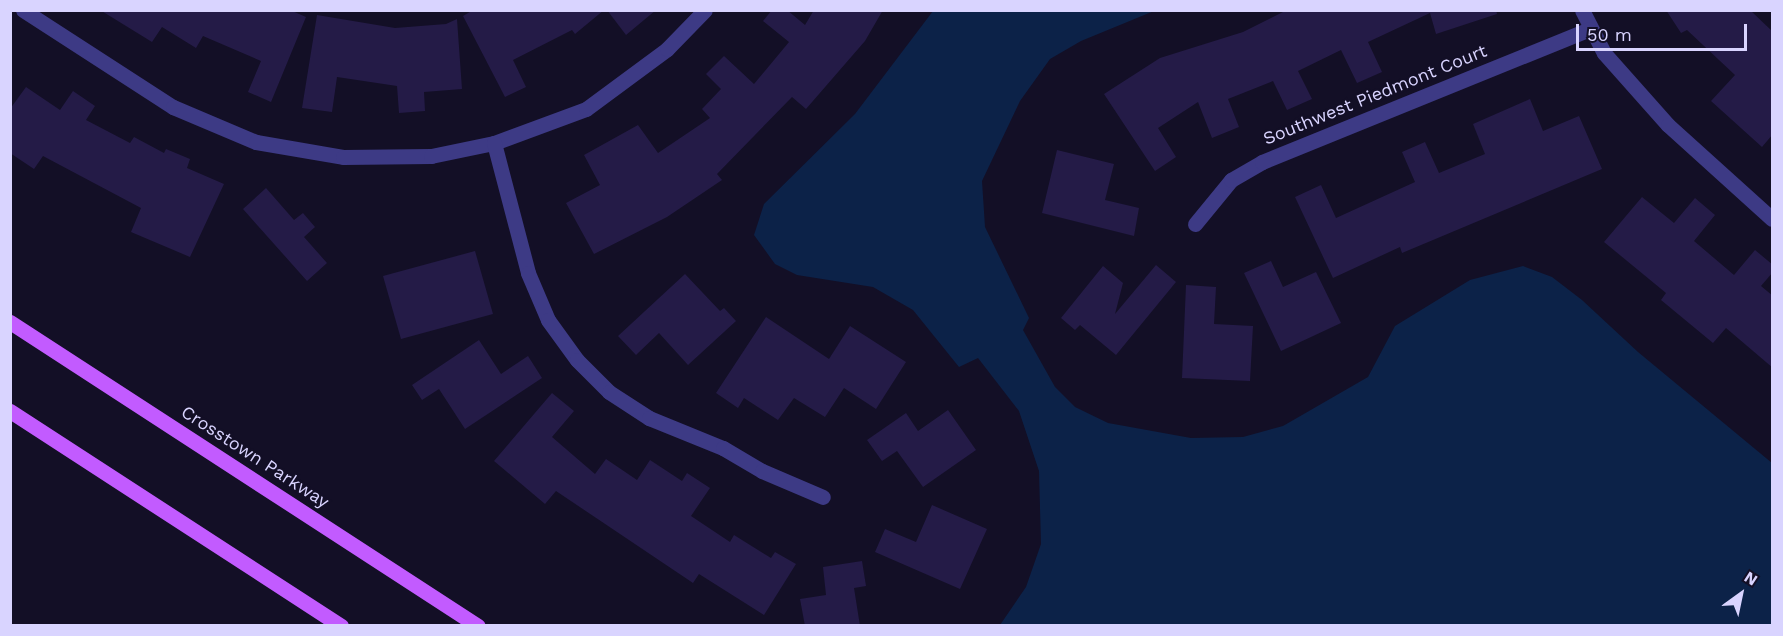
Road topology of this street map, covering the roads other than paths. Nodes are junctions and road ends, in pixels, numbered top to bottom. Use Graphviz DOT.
graph roads {
  1 [pos="23,10"];
  2 [pos="705,10"];
  3 [pos="1582,10"];
  4 [pos="1589,29"];
  5 [pos="494,143"];
  6 [pos="1773,219"];
  7 [pos="1195,224"];
  8 [pos="10,322"];
  9 [pos="10,411"];
  10 [pos="823,497"];
  11 [pos="341,626"];
  12 [pos="478,626"];
  1 -- 5 [label="street"];
  2 -- 5 [label="street"];
  3 -- 4 [label="street"];
  4 -- 6 [label="street"];
  4 -- 7 [label="street, Southwest Piedmont Court"];
  5 -- 10 [label="street"];
  8 -- 12 [label="main road, Crosstown Parkway"];
  9 -- 11 [label="main road"];
}
